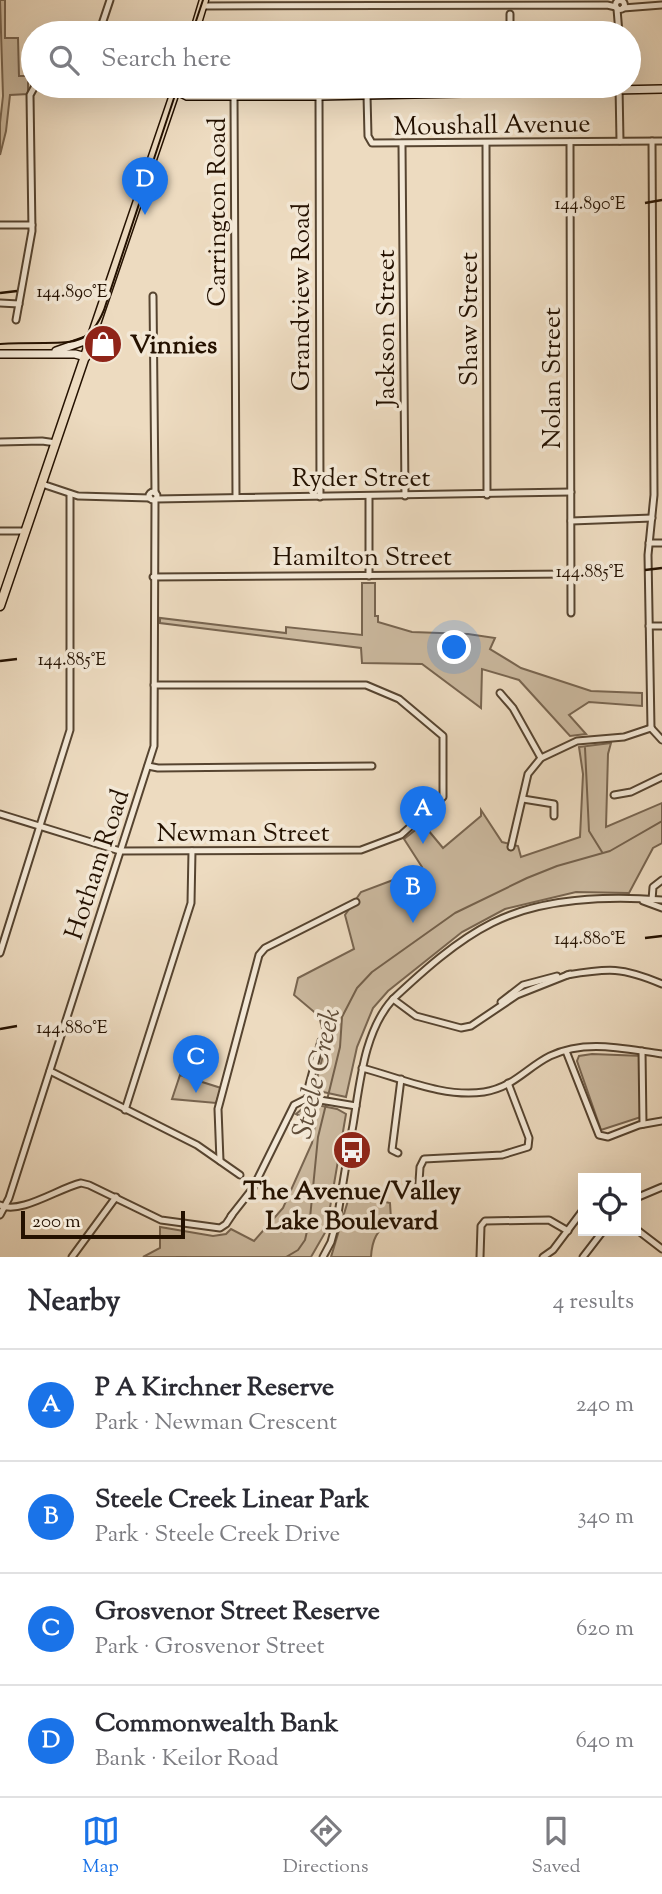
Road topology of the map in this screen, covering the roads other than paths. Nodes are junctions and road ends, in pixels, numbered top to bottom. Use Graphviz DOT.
graph roads {
  1 [pos="110,0"];
  2 [pos="203,3"];
  3 [pos="620,4"];
  4 [pos="662,5"];
  5 [pos="510,14"];
  6 [pos="103,21"];
  7 [pos="198,21"];
  8 [pos="510,21"];
  9 [pos="641,89"];
  10 [pos="662,89"];
  11 [pos="30,98"];
  12 [pos="171,98"];
  13 [pos="234,98"];
  14 [pos="319,98"];
  15 [pos="367,98"];
  16 [pos="619,98"];
  17 [pos="620,141"];
  18 [pos="652,141"];
  19 [pos="662,141"];
  20 [pos="570,142"];
  21 [pos="486,143"];
  22 [pos="404,145"];
  23 [pos="0,225"];
  24 [pos="32,225"];
  25 [pos="153,296"];
  26 [pos="0,303"];
  27 [pos="19,304"];
  28 [pos="654,316"];
  29 [pos="662,316"];
  30 [pos="16,320"];
  31 [pos="93,338"];
  32 [pos="0,354"];
  33 [pos="45,354"];
  34 [pos="86,357"];
  35 [pos="0,442"];
  36 [pos="56,443"];
  37 [pos="42,484"];
  38 [pos="70,494"];
  39 [pos="571,494"];
  40 [pos="488,495"];
  41 [pos="153,496"];
  42 [pos="236,496"];
  43 [pos="369,496"];
  44 [pos="405,496"];
  45 [pos="320,497"];
  46 [pos="652,518"];
  47 [pos="571,519"];
  48 [pos="0,531"];
  49 [pos="26,531"];
  50 [pos="649,543"];
  51 [pos="662,543"];
  52 [pos="571,574"];
  53 [pos="369,576"];
  54 [pos="153,577"];
  55 [pos="0,606"];
  56 [pos="571,613"];
  57 [pos="649,626"];
  58 [pos="662,626"];
  59 [pos="154,685"];
  60 [pos="500,693"];
  61 [pos="651,728"];
  62 [pos="662,740"];
  63 [pos="541,758"];
  64 [pos="148,766"];
  65 [pos="372,766"];
  66 [pos="662,776"];
  67 [pos="614,795"];
  68 [pos="523,799"];
  69 [pos="0,814"];
  70 [pos="554,816"];
  71 [pos="41,827"];
  72 [pos="512,847"];
  73 [pos="120,851"];
  74 [pos="192,851"];
  75 [pos="662,880"];
  76 [pos="640,900"];
  77 [pos="652,900"];
  78 [pos="662,900"];
  79 [pos="356,902"];
  80 [pos="662,908"];
  81 [pos="0,953"];
  82 [pos="662,984"];
  83 [pos="393,999"];
  84 [pos="321,1041"];
  85 [pos="566,1051"];
  86 [pos="642,1051"];
  87 [pos="662,1054"];
  88 [pos="362,1068"];
  89 [pos="50,1071"];
  90 [pos="401,1079"];
  91 [pos="508,1083"];
  92 [pos="309,1098"];
  93 [pos="356,1106"];
  94 [pos="125,1110"];
  95 [pos="662,1121"];
  96 [pos="643,1124"];
  97 [pos="398,1153"];
  98 [pos="220,1161"];
  99 [pos="240,1175"];
  100 [pos="662,1187"];
  101 [pos="641,1196"];
  102 [pos="418,1197"];
  103 [pos="116,1198"];
  104 [pos="2,1206"];
  105 [pos="0,1214"];
  106 [pos="578,1217"];
  107 [pos="568,1231"];
  108 [pos="641,1233"];
  109 [pos="599,1236"];
  110 [pos="662,1249"];
  111 [pos="72,1257"];
  112 [pos="323,1257"];
  113 [pos="480,1257"];
  114 [pos="543,1257"];
  115 [pos="583,1257"];
  1 -- 6 [label="street"];
  2 -- 3 [label="street"];
  2 -- 7 [label="main road"];
  3 -- 4 [label="street"];
  5 -- 8 [label="street"];
  9 -- 10 [label="main road"];
  11 -- 24 [label="street"];
  12 -- 31 [label="main road"];
  13 -- 42 [label="street, Carrington Road"];
  14 -- 45 [label="street, Grandview Road"];
  15 -- 22 [label="street, Moushall Avenue"];
  16 -- 17 [label="street"];
  17 -- 18 [label="street, Moushall Avenue"];
  17 -- 20 [label="street, Moushall Avenue"];
  18 -- 19 [label="street, Moushall Avenue"];
  18 -- 28 [label="street"];
  20 -- 21 [label="street, Moushall Avenue"];
  20 -- 39 [label="street, Nolan Street"];
  21 -- 22 [label="street, Moushall Avenue"];
  21 -- 40 [label="street, Shaw Street"];
  22 -- 44 [label="street, Jackson Street"];
  23 -- 24 [label="street"];
  24 -- 27 [label="street"];
  25 -- 41 [label="street, Hotham Road"];
  26 -- 27 [label="street"];
  27 -- 30 [label="street"];
  28 -- 29 [label="street"];
  28 -- 46 [label="street"];
  31 -- 33 [label="main road"];
  31 -- 34 [label="main road"];
  32 -- 33 [label="main road"];
  33 -- 34 [label="main road"];
  34 -- 36 [label="main road"];
  35 -- 36 [label="street"];
  36 -- 37 [label="main road"];
  37 -- 38 [label="street, Ryder Street"];
  37 -- 49 [label="main road"];
  38 -- 41 [label="street, Ryder Street"];
  38 -- 71 [label="street"];
  39 -- 40 [label="street, Ryder Street"];
  39 -- 47 [label="street, Nolan Street"];
  40 -- 44 [label="street, Ryder Street"];
  41 -- 42 [label="street, Ryder Street"];
  41 -- 54 [label="street, Hotham Road"];
  42 -- 45 [label="street, Ryder Street"];
  43 -- 44 [label="street, Ryder Street"];
  43 -- 45 [label="street, Ryder Street"];
  43 -- 53 [label="street"];
  46 -- 47 [label="street"];
  46 -- 50 [label="street"];
  47 -- 52 [label="street, Nolan Street"];
  48 -- 49 [label="street"];
  49 -- 55 [label="main road"];
  50 -- 51 [label="street"];
  50 -- 57 [label="street"];
  52 -- 53 [label="street, Hamilton Street"];
  52 -- 56 [label="street, Nolan Street"];
  53 -- 54 [label="street, Hamilton Street"];
  54 -- 59 [label="street, Hotham Road"];
  57 -- 58 [label="street"];
  57 -- 61 [label="street"];
  59 -- 64 [label="street, Hotham Road"];
  59 -- 74 [label="street, Newman Street"];
  60 -- 63 [label="street"];
  61 -- 62 [label="street"];
  61 -- 63 [label="street"];
  63 -- 68 [label="street"];
  64 -- 65 [label="street"];
  64 -- 73 [label="street, Hotham Road"];
  66 -- 67 [label="street"];
  68 -- 70 [label="street"];
  68 -- 72 [label="street"];
  69 -- 71 [label="street, Newman Street"];
  71 -- 73 [label="street, Newman Street"];
  71 -- 81 [label="street"];
  73 -- 74 [label="street, Newman Street"];
  73 -- 89 [label="street, Hotham Road"];
  74 -- 94 [label="street"];
  75 -- 77 [label="street"];
  76 -- 77 [label="street"];
  76 -- 80 [label="street"];
  76 -- 83 [label="street"];
  77 -- 78 [label="street"];
  79 -- 98 [label="street"];
  82 -- 83 [label="street"];
  83 -- 88 [label="street"];
  84 -- 92 [label="street"];
  85 -- 86 [label="street"];
  85 -- 91 [label="street"];
  85 -- 96 [label="street"];
  86 -- 87 [label="street"];
  86 -- 96 [label="street"];
  88 -- 90 [label="street"];
  88 -- 93 [label="street"];
  89 -- 94 [label="street"];
  89 -- 104 [label="street, Hotham Road"];
  90 -- 91 [label="street"];
  90 -- 97 [label="street"];
  91 -- 102 [label="street"];
  92 -- 93 [label="street"];
  92 -- 103 [label="street"];
  93 -- 112 [label="street"];
  94 -- 98 [label="street"];
  95 -- 96 [label="street"];
  98 -- 99 [label="street"];
  100 -- 101 [label="street"];
  103 -- 104 [label="street"];
  103 -- 111 [label="street"];
  104 -- 105 [label="street, Hotham Road"];
  106 -- 107 [label="street"];
  107 -- 113 [label="street"];
  107 -- 114 [label="street"];
  108 -- 110 [label="street"];
  109 -- 115 [label="street"];
}
